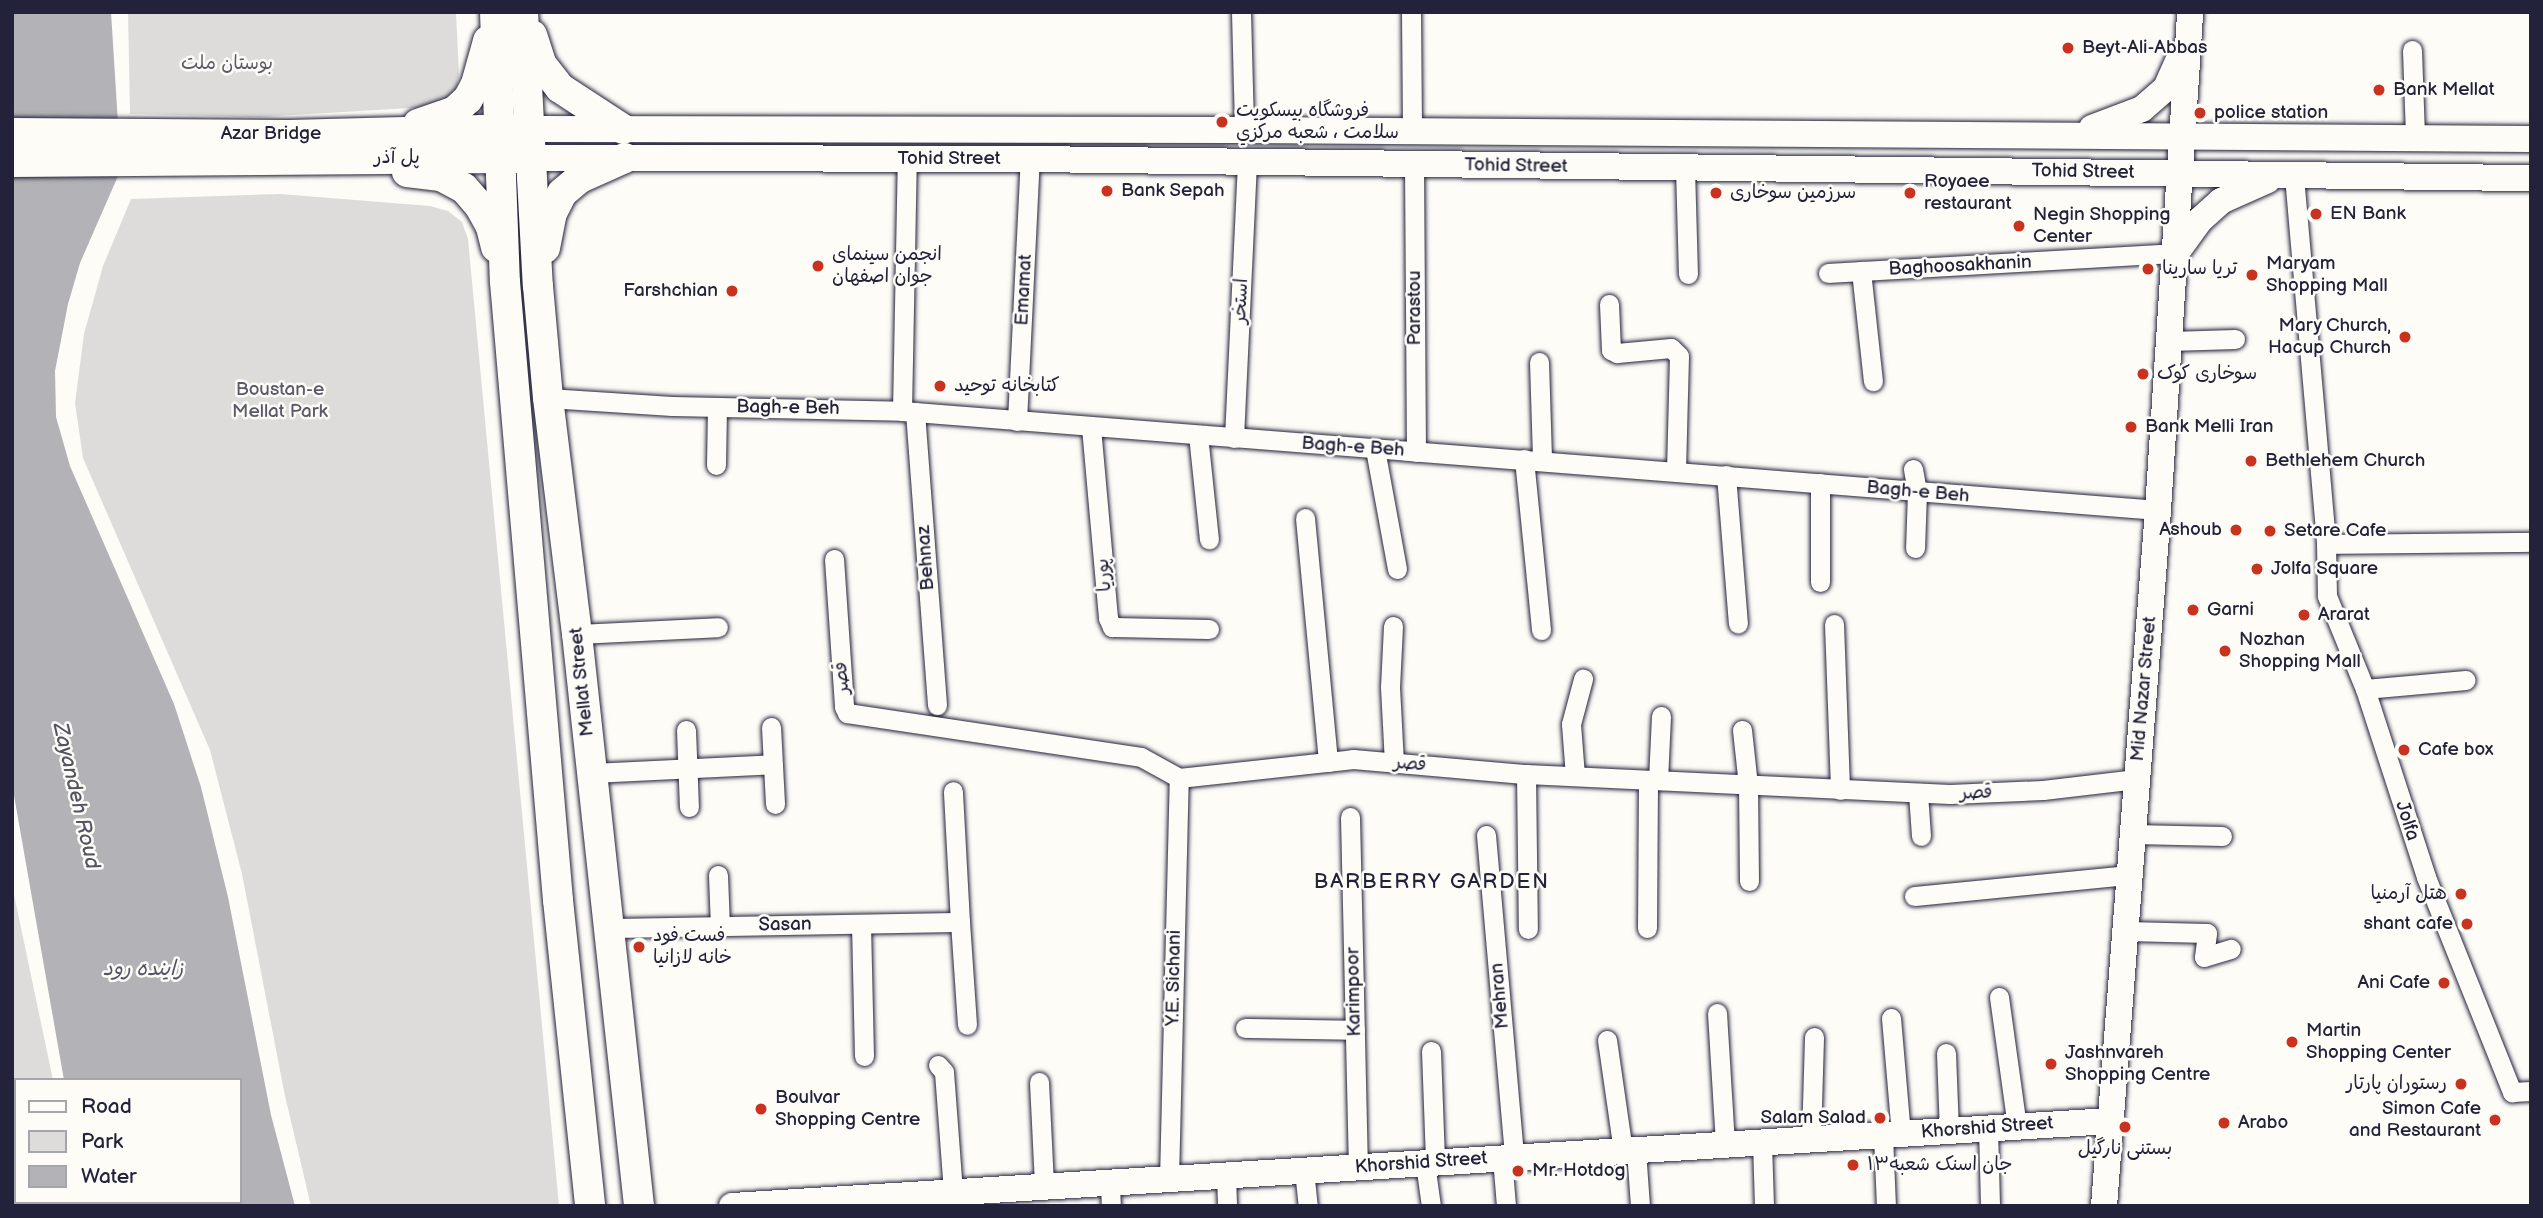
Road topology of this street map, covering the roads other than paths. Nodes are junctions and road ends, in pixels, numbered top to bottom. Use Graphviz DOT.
graph roads {
  1 [pos="1241,12"];
  2 [pos="1412,12"];
  3 [pos="509,14"];
  4 [pos="2189,22"];
  5 [pos="2412,50"];
  6 [pos="623,129"];
  7 [pos="1244,130"];
  8 [pos="1307,130"];
  9 [pos="1412,131"];
  10 [pos="12,133"];
  11 [pos="381,133"];
  12 [pos="2073,135"];
  13 [pos="2183,135"];
  14 [pos="2415,138"];
  15 [pos="2531,139"];
  16 [pos="531,143"];
  17 [pos="501,144"];
  18 [pos="291,146"];
  19 [pos="625,158"];
  20 [pos="907,159"];
  21 [pos="1030,159"];
  22 [pos="12,162"];
  23 [pos="1247,163"];
  24 [pos="1305,164"];
  25 [pos="1414,165"];
  26 [pos="1685,168"];
  27 [pos="2182,173"];
  28 [pos="2286,176"];
  29 [pos="2531,178"];
  30 [pos="2176,253"];
  31 [pos="1861,271"];
  32 [pos="1828,273"];
  33 [pos="1688,274"];
  34 [pos="505,282"];
  35 [pos="538,286"];
  36 [pos="1609,304"];
  37 [pos="2235,339"];
  38 [pos="2170,341"];
  39 [pos="1539,362"];
  40 [pos="1873,382"];
  41 [pos="548,398"];
  42 [pos="717,407"];
  43 [pos="909,411"];
  44 [pos="1017,421"];
  45 [pos="1091,427"];
  46 [pos="1198,436"];
  47 [pos="1234,438"];
  48 [pos="1375,449"];
  49 [pos="1416,452"];
  50 [pos="1533,460"];
  51 [pos="716,465"];
  52 [pos="1913,469"];
  53 [pos="1675,470"];
  54 [pos="1726,475"];
  55 [pos="1820,483"];
  56 [pos="1917,492"];
  57 [pos="2158,510"];
  58 [pos="1305,518"];
  59 [pos="1209,538"];
  60 [pos="2531,542"];
  61 [pos="2326,544"];
  62 [pos="1915,548"];
  63 [pos="834,559"];
  64 [pos="1397,569"];
  65 [pos="1820,582"];
  66 [pos="1738,624"];
  67 [pos="1834,624"];
  68 [pos="1393,626"];
  69 [pos="718,627"];
  70 [pos="1209,629"];
  71 [pos="1541,630"];
  72 [pos="577,634"];
  73 [pos="1583,679"];
  74 [pos="2466,680"];
  75 [pos="2365,689"];
  76 [pos="937,705"];
  77 [pos="1661,716"];
  78 [pos="771,727"];
  79 [pos="686,730"];
  80 [pos="1742,730"];
  81 [pos="1328,762"];
  82 [pos="1394,763"];
  83 [pos="773,764"];
  84 [pos="687,768"];
  85 [pos="592,773"];
  86 [pos="1526,774"];
  87 [pos="1575,776"];
  88 [pos="1179,778"];
  89 [pos="2136,779"];
  90 [pos="1653,780"];
  91 [pos="1748,785"];
  92 [pos="1840,790"];
  93 [pos="953,791"];
  94 [pos="1919,793"];
  95 [pos="775,804"];
  96 [pos="689,807"];
  97 [pos="1350,817"];
  98 [pos="2133,834"];
  99 [pos="1486,835"];
  100 [pos="1921,836"];
  101 [pos="2222,836"];
  102 [pos="718,875"];
  103 [pos="2130,875"];
  104 [pos="1749,881"];
  105 [pos="1914,896"];
  106 [pos="960,922"];
  107 [pos="861,924"];
  108 [pos="720,926"];
  109 [pos="609,928"];
  110 [pos="1647,928"];
  111 [pos="1528,929"];
  112 [pos="2126,931"];
  113 [pos="2231,950"];
  114 [pos="1999,997"];
  115 [pos="1717,1013"];
  116 [pos="1891,1018"];
  117 [pos="967,1024"];
  118 [pos="1245,1028"];
  119 [pos="1355,1030"];
  120 [pos="1814,1037"];
  121 [pos="1607,1040"];
  122 [pos="1431,1051"];
  123 [pos="1946,1053"];
  124 [pos="864,1056"];
  125 [pos="939,1065"];
  126 [pos="1039,1082"];
  127 [pos="2521,1091"];
  128 [pos="2111,1121"];
  129 [pos="2017,1126"];
  130 [pos="1988,1128"];
  131 [pos="1948,1130"];
  132 [pos="1892,1134"];
  133 [pos="1811,1139"];
  134 [pos="1762,1142"];
  135 [pos="1725,1144"];
  136 [pos="1630,1150"];
  137 [pos="1508,1158"];
  138 [pos="1430,1163"];
  139 [pos="1358,1167"];
  140 [pos="1304,1170"];
  141 [pos="1226,1175"];
  142 [pos="1169,1179"];
  143 [pos="1044,1186"];
  144 [pos="1110,1194"];
  145 [pos="960,1196"];
  146 [pos="897,1201"];
  147 [pos="590,1206"];
  148 [pos="639,1206"];
  149 [pos="732,1206"];
  150 [pos="1227,1206"];
  151 [pos="1308,1206"];
  152 [pos="1431,1206"];
  153 [pos="1506,1206"];
  154 [pos="1640,1206"];
  155 [pos="1764,1206"];
  156 [pos="1886,1206"];
  157 [pos="1990,1206"];
  158 [pos="2104,1206"];
  1 -- 7 [label="street"];
  2 -- 9 [label="street"];
  3 -- 6 [label="main road"];
  3 -- 11 [label="main road"];
  3 -- 16 [label="main road, Mellat Street"];
  3 -- 17 [label="main road"];
  4 -- 12 [label="main road"];
  4 -- 13 [label="main road, Mid Nazar Street"];
  5 -- 14 [label="street"];
  6 -- 7 [label="main road, Tohid Street"];
  6 -- 16 [label="main road, Tohid Street"];
  7 -- 8 [label="main road, Tohid Street"];
  8 -- 9 [label="main road, Tohid Street"];
  8 -- 24 [label="main road"];
  9 -- 12 [label="main road, Tohid Street"];
  10 -- 18 [label="main road, Azar Bridge"];
  11 -- 17 [label="main road, Azar Bridge"];
  11 -- 18 [label="main road, Azar Bridge"];
  12 -- 13 [label="main road, Tohid Street"];
  13 -- 14 [label="main road, Tohid Street"];
  13 -- 27 [label="main road, Mid Nazar Street"];
  14 -- 15 [label="main road, Tohid Street"];
  16 -- 17 [label="main road, Tohid Street"];
  16 -- 19 [label="main road, Tohid Street"];
  16 -- 35 [label="main road, Mellat Street"];
  17 -- 18 [label="main road, پل آذر"];
  17 -- 34 [label="main road"];
  18 -- 22 [label="main road, Azar Bridge"];
  18 -- 34 [label="main road"];
  19 -- 20 [label="main road, Tohid Street"];
  19 -- 35 [label="main road"];
  20 -- 21 [label="main road, Tohid Street"];
  20 -- 43 [label="street, Behnaz"];
  21 -- 23 [label="main road, Tohid Street"];
  21 -- 44 [label="street, Emamat"];
  23 -- 24 [label="main road, Tohid Street"];
  23 -- 47 [label="street, استخر"];
  24 -- 25 [label="main road, Tohid Street"];
  25 -- 26 [label="main road, Tohid Street"];
  25 -- 49 [label="street, Parastou"];
  26 -- 27 [label="main road, Tohid Street"];
  26 -- 33 [label="street"];
  27 -- 28 [label="main road, Tohid Street"];
  27 -- 30 [label="main road, Mid Nazar Street"];
  28 -- 29 [label="main road, Tohid Street"];
  28 -- 30 [label="main road"];
  28 -- 61 [label="street, Jolfa"];
  30 -- 31 [label="street, Baghoosakhanin"];
  30 -- 38 [label="main road, Mid Nazar Street"];
  31 -- 32 [label="street, Baghoosakhanin"];
  31 -- 40 [label="street"];
  34 -- 147 [label="main road"];
  35 -- 41 [label="main road, Mellat Street"];
  36 -- 53 [label="street"];
  37 -- 38 [label="street"];
  38 -- 57 [label="main road, Mid Nazar Street"];
  39 -- 50 [label="street"];
  41 -- 42 [label="street, Bagh-e Beh"];
  41 -- 72 [label="main road, Mellat Street"];
  42 -- 43 [label="street, Bagh-e Beh"];
  42 -- 51 [label="street"];
  43 -- 44 [label="street, Bagh-e Beh"];
  43 -- 76 [label="street, Behnaz"];
  44 -- 45 [label="street, Bagh-e Beh"];
  45 -- 46 [label="street, Bagh-e Beh"];
  45 -- 70 [label="street, پوریا"];
  46 -- 47 [label="street, Bagh-e Beh"];
  46 -- 59 [label="street"];
  47 -- 48 [label="street, Bagh-e Beh"];
  48 -- 49 [label="street, Bagh-e Beh"];
  48 -- 64 [label="street"];
  49 -- 50 [label="street, Bagh-e Beh"];
  50 -- 53 [label="street, Bagh-e Beh"];
  50 -- 71 [label="street"];
  52 -- 56 [label="street"];
  53 -- 54 [label="street, Bagh-e Beh"];
  54 -- 55 [label="street, Bagh-e Beh"];
  54 -- 66 [label="street"];
  55 -- 56 [label="street, Bagh-e Beh"];
  55 -- 65 [label="street"];
  56 -- 57 [label="street, Bagh-e Beh"];
  56 -- 62 [label="street"];
  57 -- 89 [label="main road, Mid Nazar Street"];
  58 -- 81 [label="street"];
  60 -- 61 [label="street"];
  61 -- 75 [label="street, Jolfa"];
  63 -- 88 [label="street, قصر"];
  67 -- 92 [label="street"];
  68 -- 82 [label="street"];
  69 -- 72 [label="street"];
  72 -- 85 [label="main road, Mellat Street"];
  73 -- 87 [label="street"];
  74 -- 75 [label="street"];
  75 -- 127 [label="street, Jolfa"];
  77 -- 90 [label="street"];
  78 -- 83 [label="street"];
  79 -- 84 [label="street"];
  80 -- 91 [label="street"];
  81 -- 82 [label="street, قصر"];
  81 -- 88 [label="street, قصر"];
  82 -- 86 [label="street, قصر"];
  83 -- 84 [label="street"];
  83 -- 95 [label="street"];
  84 -- 85 [label="street"];
  84 -- 96 [label="street"];
  85 -- 109 [label="main road, Mellat Street"];
  86 -- 87 [label="street, قصر"];
  86 -- 111 [label="street"];
  87 -- 90 [label="street, قصر"];
  88 -- 142 [label="street, Y.E. Sichani"];
  89 -- 94 [label="street, قصر"];
  89 -- 98 [label="main road, Mid Nazar Street"];
  90 -- 91 [label="street, قصر"];
  90 -- 110 [label="street"];
  91 -- 92 [label="street, قصر"];
  91 -- 104 [label="street"];
  92 -- 94 [label="street, قصر"];
  93 -- 106 [label="street"];
  94 -- 100 [label="street"];
  97 -- 119 [label="street, Karimpoor"];
  98 -- 101 [label="street"];
  98 -- 103 [label="main road, Mid Nazar Street"];
  99 -- 137 [label="street, Mehran"];
  102 -- 108 [label="street"];
  103 -- 105 [label="street"];
  103 -- 112 [label="main road, Mid Nazar Street"];
  106 -- 107 [label="street, Sasan"];
  106 -- 117 [label="street"];
  107 -- 108 [label="street, Sasan"];
  107 -- 124 [label="street"];
  108 -- 109 [label="street, Sasan"];
  109 -- 148 [label="main road, Mellat Street"];
  112 -- 113 [label="street"];
  112 -- 128 [label="main road, Mid Nazar Street"];
  114 -- 129 [label="street"];
  115 -- 135 [label="street"];
  116 -- 132 [label="street"];
  118 -- 119 [label="street"];
  119 -- 139 [label="street, Karimpoor"];
  120 -- 133 [label="street"];
  121 -- 136 [label="street"];
  122 -- 138 [label="street"];
  123 -- 131 [label="street"];
  125 -- 145 [label="street"];
  126 -- 143 [label="street"];
  128 -- 129 [label="main road, Khorshid Street"];
  128 -- 158 [label="main road, Mid Nazar Street"];
  129 -- 130 [label="main road, Khorshid Street"];
  130 -- 131 [label="main road, Khorshid Street"];
  130 -- 157 [label="street"];
  131 -- 132 [label="main road, Khorshid Street"];
  132 -- 133 [label="main road, Khorshid Street"];
  132 -- 156 [label="street"];
  133 -- 134 [label="main road, Khorshid Street"];
  134 -- 135 [label="main road, Khorshid Street"];
  134 -- 155 [label="street"];
  135 -- 136 [label="main road, Khorshid Street"];
  136 -- 137 [label="main road, Khorshid Street"];
  136 -- 154 [label="street"];
  137 -- 138 [label="main road, Khorshid Street"];
  137 -- 153 [label="street, Mehran"];
  138 -- 139 [label="main road, Khorshid Street"];
  138 -- 152 [label="street"];
  139 -- 140 [label="main road, Khorshid Street"];
  140 -- 141 [label="main road, Khorshid Street"];
  140 -- 151 [label="street"];
  141 -- 142 [label="main road, Khorshid Street"];
  141 -- 150 [label="street"];
  142 -- 144 [label="main road, Khorshid Street"];
  143 -- 144 [label="main road, Khorshid Street"];
  143 -- 145 [label="main road, Khorshid Street"];
  145 -- 146 [label="main road, Khorshid Street"];
  146 -- 149 [label="main road, Khorshid Street"];
}
